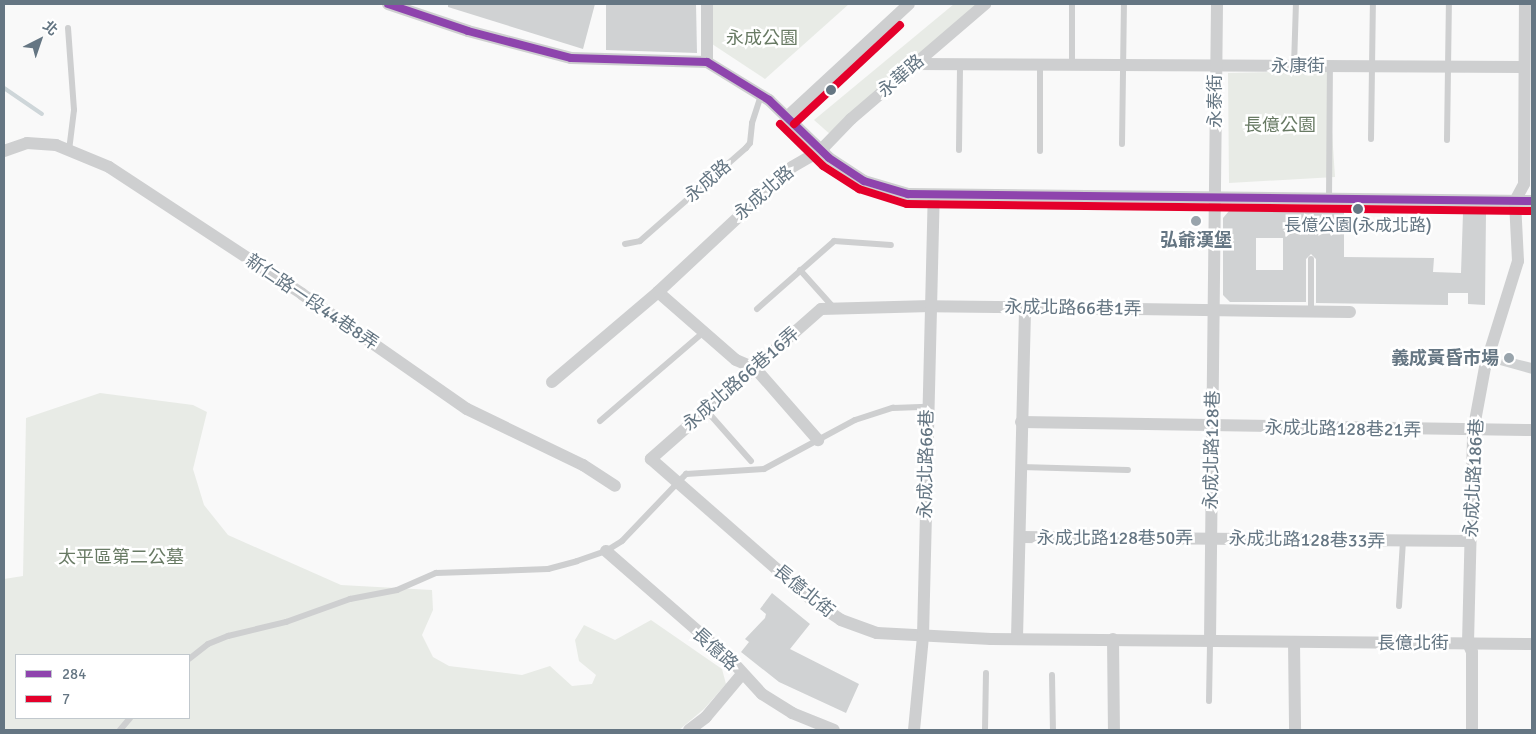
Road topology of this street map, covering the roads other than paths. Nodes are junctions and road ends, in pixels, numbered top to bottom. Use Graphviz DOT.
graph roads {
  1 [pos="388,4"];
  2 [pos="707,4"];
  3 [pos="909,4"];
  4 [pos="985,4"];
  5 [pos="1072,4"];
  6 [pos="1124,4"];
  7 [pos="1216,4"];
  8 [pos="1296,4"];
  9 [pos="1373,4"];
  10 [pos="1449,4"];
  11 [pos="1525,4"];
  12 [pos="68,28"];
  13 [pos="1528,34"];
  14 [pos="707,62"];
  15 [pos="915,64"];
  16 [pos="960,64"];
  17 [pos="1040,64"];
  18 [pos="1072,65"];
  19 [pos="1122,65"];
  20 [pos="1215,66"];
  21 [pos="1294,66"];
  22 [pos="1330,66"];
  23 [pos="1372,67"];
  24 [pos="1448,67"];
  25 [pos="1524,67"];
  26 [pos="761,95"];
  27 [pos="1528,108"];
  28 [pos="787,117"];
  29 [pos="1371,140"];
  30 [pos="1448,140"];
  31 [pos="1122,144"];
  32 [pos="69,149"];
  33 [pos="4,150"];
  34 [pos="820,150"];
  35 [pos="959,150"];
  36 [pos="1040,151"];
  37 [pos="934,196"];
  38 [pos="1214,199"];
  39 [pos="1329,200"];
  40 [pos="1515,201"];
  41 [pos="1532,201"];
  42 [pos="625,244"];
  43 [pos="891,245"];
  44 [pos="1311,259"];
  45 [pos="800,270"];
  46 [pos="658,292"];
  47 [pos="931,306"];
  48 [pos="1025,308"];
  49 [pos="757,309"];
  50 [pos="835,309"];
  51 [pos="1214,309"];
  52 [pos="1311,311"];
  53 [pos="1350,312"];
  54 [pos="704,332"];
  55 [pos="754,368"];
  56 [pos="552,382"];
  57 [pos="927,407"];
  58 [pos="706,410"];
  59 [pos="600,421"];
  60 [pos="1021,422"];
  61 [pos="1212,426"];
  62 [pos="1532,430"];
  63 [pos="1473,432"];
  64 [pos="818,440"];
  65 [pos="651,459"];
  66 [pos="751,461"];
  67 [pos="1021,467"];
  68 [pos="1128,470"];
  69 [pos="675,483"];
  70 [pos="615,486"];
  71 [pos="1020,537"];
  72 [pos="1211,539"];
  73 [pos="1403,541"];
  74 [pos="1470,541"];
  75 [pos="606,551"];
  76 [pos="1399,606"];
  77 [pos="923,636"];
  78 [pos="1016,638"];
  79 [pos="1113,640"];
  80 [pos="1210,641"];
  81 [pos="1294,642"];
  82 [pos="1468,643"];
  83 [pos="1532,644"];
  84 [pos="190,659"];
  85 [pos="986,673"];
  86 [pos="742,674"];
  87 [pos="1052,675"];
  88 [pos="1209,701"];
  89 [pos="129,719"];
  90 [pos="120,730"];
  91 [pos="689,730"];
  92 [pos="834,730"];
  93 [pos="914,730"];
  94 [pos="985,730"];
  95 [pos="1053,730"];
  96 [pos="1114,730"];
  97 [pos="1295,730"];
  98 [pos="1472,730"];
  1 -- 14 [label="street"];
  2 -- 14 [label="street"];
  3 -- 28 [label="street"];
  4 -- 15 [label="street, 永華路"];
  5 -- 18 [label="lane"];
  6 -- 19 [label="lane"];
  7 -- 20 [label="street, 永泰街"];
  8 -- 21 [label="lane"];
  9 -- 23 [label="lane"];
  10 -- 24 [label="lane"];
  11 -- 13 [label="street"];
  12 -- 32 [label="lane"];
  13 -- 25 [label="street"];
  14 -- 26 [label="street"];
  15 -- 16 [label="street, 永康街"];
  15 -- 34 [label="street, 永華路"];
  16 -- 17 [label="street, 永康街"];
  16 -- 35 [label="lane"];
  17 -- 18 [label="street, 永康街"];
  17 -- 36 [label="lane"];
  18 -- 19 [label="street, 永康街"];
  19 -- 20 [label="street, 永康街"];
  19 -- 31 [label="lane"];
  20 -- 21 [label="street, 永康街"];
  20 -- 38 [label="street, 永泰街"];
  21 -- 22 [label="street, 永康街"];
  22 -- 23 [label="street, 永康街"];
  22 -- 39 [label="lane"];
  23 -- 24 [label="street, 永康街"];
  23 -- 29 [label="lane"];
  24 -- 25 [label="street, 永康街"];
  24 -- 30 [label="lane"];
  25 -- 27 [label="street"];
  26 -- 28 [label="street"];
  26 -- 42 [label="lane, 永成路"];
  27 -- 40 [label="street"];
  28 -- 34 [label="street"];
  32 -- 33 [label="street, 新仁路一段44巷8弄"];
  32 -- 70 [label="street, 新仁路一段44巷8弄"];
  34 -- 37 [label="street"];
  34 -- 46 [label="street, 永成北路"];
  37 -- 38 [label="street"];
  37 -- 47 [label="street, 永成北路66巷"];
  38 -- 39 [label="street"];
  38 -- 51 [label="street, 永成北路128巷"];
  39 -- 40 [label="street"];
  40 -- 41 [label="street"];
  40 -- 63 [label="street, 永成北路186巷"];
  43 -- 45 [label="lane"];
  44 -- 52 [label="lane"];
  45 -- 49 [label="lane"];
  45 -- 50 [label="lane"];
  46 -- 54 [label="street"];
  46 -- 56 [label="street, 永成北路"];
  47 -- 48 [label="street, 永成北路66巷1弄"];
  47 -- 50 [label="street, 永成北路66巷16弄"];
  47 -- 57 [label="street, 永成北路66巷"];
  48 -- 51 [label="street, 永成北路66巷1弄"];
  48 -- 60 [label="street"];
  50 -- 55 [label="street, 永成北路66巷16弄"];
  51 -- 52 [label="street, 永成北路66巷1弄"];
  51 -- 61 [label="street, 永成北路128巷"];
  52 -- 53 [label="street, 永成北路66巷1弄"];
  54 -- 55 [label="street"];
  54 -- 59 [label="lane"];
  55 -- 58 [label="street, 永成北路66巷16弄"];
  55 -- 64 [label="street"];
  57 -- 64 [label="lane"];
  57 -- 77 [label="street, 永成北路66巷"];
  58 -- 65 [label="street, 永成北路66巷16弄"];
  58 -- 66 [label="lane"];
  60 -- 61 [label="street, 永成北路128巷21弄"];
  60 -- 67 [label="street"];
  61 -- 63 [label="street, 永成北路128巷21弄"];
  61 -- 72 [label="street, 永成北路128巷"];
  62 -- 63 [label="street, 永成北路128巷21弄"];
  63 -- 74 [label="street, 永成北路186巷"];
  64 -- 69 [label="lane"];
  65 -- 69 [label="street, 長億北街"];
  67 -- 68 [label="lane"];
  67 -- 71 [label="street"];
  69 -- 75 [label="lane"];
  69 -- 77 [label="street, 長億北街"];
  71 -- 72 [label="street, 永成北路128巷50弄"];
  71 -- 78 [label="street"];
  72 -- 73 [label="street, 永成北路128巷33弄"];
  72 -- 80 [label="street, 永成北路128巷"];
  73 -- 74 [label="street, 永成北路128巷33弄"];
  73 -- 76 [label="lane, 永成北路128巷33弄"];
  74 -- 82 [label="street, 永成北路186巷"];
  75 -- 84 [label="lane"];
  75 -- 86 [label="street, 長億路"];
  77 -- 78 [label="street, 長億北街"];
  77 -- 93 [label="street, 永成北路66巷"];
  78 -- 79 [label="street, 長億北街"];
  79 -- 80 [label="street, 長億北街"];
  79 -- 96 [label="street"];
  80 -- 81 [label="street, 長億北街"];
  80 -- 88 [label="lane, 永成北路128巷"];
  81 -- 82 [label="street, 長億北街"];
  81 -- 97 [label="street"];
  82 -- 83 [label="street, 長億北街"];
  82 -- 98 [label="street, 永成北路186巷"];
  85 -- 94 [label="lane"];
  86 -- 91 [label="street"];
  86 -- 92 [label="street, 長億路"];
  87 -- 95 [label="lane"];
  89 -- 90 [label="lane"];
}
